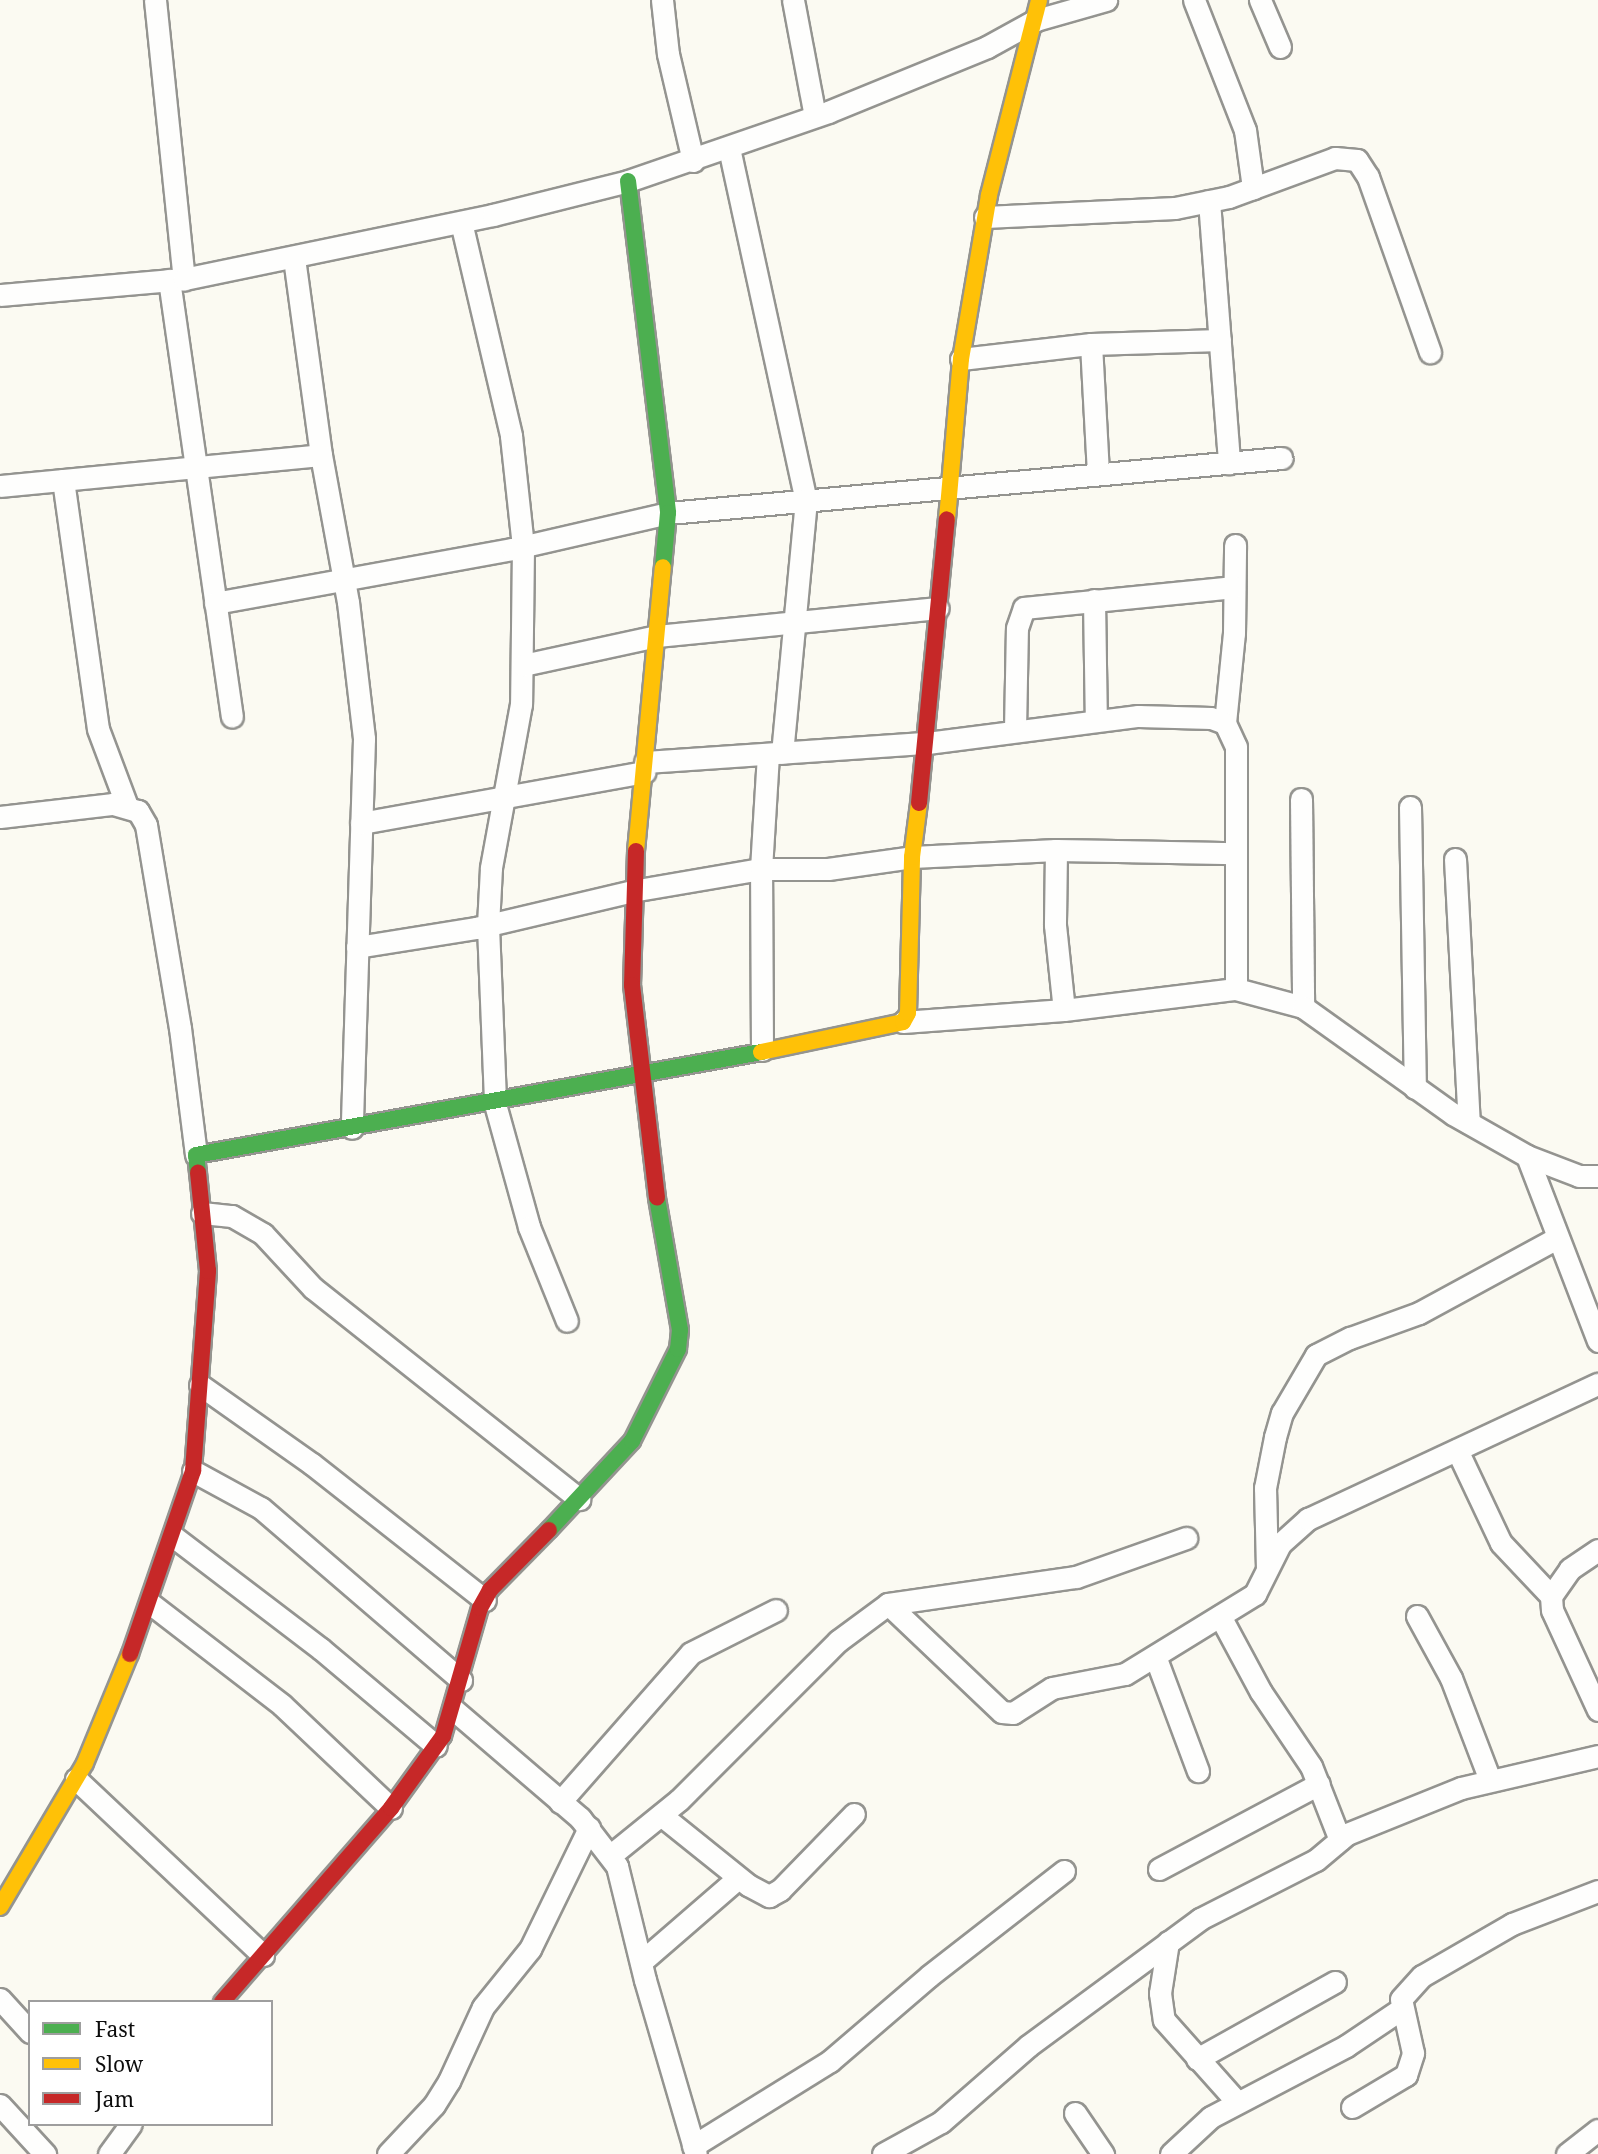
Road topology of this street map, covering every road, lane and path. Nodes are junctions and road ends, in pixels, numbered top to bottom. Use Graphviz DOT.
graph roads {
  1 [pos="155,0"];
  2 [pos="662,0"];
  3 [pos="793,0"];
  4 [pos="1106,0"];
  5 [pos="1194,0"];
  6 [pos="1260,0"];
  7 [pos="1037,10"];
  8 [pos="1280,47"];
  9 [pos="815,116"];
  10 [pos="729,148"];
  11 [pos="693,161"];
  12 [pos="628,181"];
  13 [pos="1253,188"];
  14 [pos="1209,201"];
  15 [pos="985,217"];
  16 [pos="461,222"];
  17 [pos="294,258"];
  18 [pos="176,279"];
  19 [pos="0,295"];
  20 [pos="1220,340"];
  21 [pos="1091,344"];
  22 [pos="1430,352"];
  23 [pos="961,359"];
  24 [pos="321,455"];
  25 [pos="1282,458"];
  26 [pos="1229,463"];
  27 [pos="194,467"];
  28 [pos="1098,474"];
  29 [pos="63,480"];
  30 [pos="0,486"];
  31 [pos="948,486"];
  32 [pos="806,500"];
  33 [pos="668,513"];
  34 [pos="1234,545"];
  35 [pos="523,547"];
  36 [pos="343,577"];
  37 [pos="1234,587"];
  38 [pos="1094,600"];
  39 [pos="215,603"];
  40 [pos="938,608"];
  41 [pos="794,620"];
  42 [pos="657,636"];
  43 [pos="523,665"];
  44 [pos="232,716"];
  45 [pos="1096,721"];
  46 [pos="1225,723"];
  47 [pos="1015,730"];
  48 [pos="927,743"];
  49 [pos="775,753"];
  50 [pos="644,767"];
  51 [pos="1301,799"];
  52 [pos="504,801"];
  53 [pos="127,806"];
  54 [pos="1410,807"];
  55 [pos="0,817"];
  56 [pos="361,823"];
  57 [pos="1056,850"];
  58 [pos="1236,853"];
  59 [pos="912,857"];
  60 [pos="1455,859"];
  61 [pos="761,869"];
  62 [pos="632,891"];
  63 [pos="488,926"];
  64 [pos="356,947"];
  65 [pos="1236,989"];
  66 [pos="1303,1007"];
  67 [pos="1064,1010"];
  68 [pos="903,1022"];
  69 [pos="762,1050"];
  70 [pos="641,1077"];
  71 [pos="1415,1088"];
  72 [pos="495,1104"];
  73 [pos="1469,1123"];
  74 [pos="352,1128"];
  75 [pos="196,1155"];
  76 [pos="1527,1156"];
  77 [pos="1598,1176"];
  78 [pos="202,1213"];
  79 [pos="1557,1238"];
  80 [pos="567,1321"];
  81 [pos="1598,1341"];
  82 [pos="1598,1384"];
  83 [pos="200,1385"];
  84 [pos="1457,1450"];
  85 [pos="193,1471"];
  86 [pos="579,1499"];
  87 [pos="174,1537"];
  88 [pos="1186,1538"];
  89 [pos="1598,1550"];
  90 [pos="1267,1573"];
  91 [pos="1551,1596"];
  92 [pos="485,1600"];
  93 [pos="151,1604"];
  94 [pos="888,1604"];
  95 [pos="776,1610"];
  96 [pos="1220,1616"];
  97 [pos="1416,1616"];
  98 [pos="1155,1656"];
  99 [pos="1591,1667"];
  100 [pos="461,1680"];
  101 [pos="454,1710"];
  102 [pos="1598,1710"];
  103 [pos="436,1745"];
  104 [pos="1598,1756"];
  105 [pos="1198,1771"];
  106 [pos="76,1779"];
  107 [pos="1490,1780"];
  108 [pos="1319,1784"];
  109 [pos="560,1802"];
  110 [pos="391,1808"];
  111 [pos="854,1814"];
  112 [pos="661,1815"];
  113 [pos="589,1828"];
  114 [pos="1340,1840"];
  115 [pos="611,1855"];
  116 [pos="1159,1869"];
  117 [pos="1064,1871"];
  118 [pos="738,1878"];
  119 [pos="1598,1891"];
  120 [pos="0,1907"];
  121 [pos="1168,1942"];
  122 [pos="263,1955"];
  123 [pos="641,1962"];
  124 [pos="1335,1982"];
  125 [pos="0,1999"];
  126 [pos="224,2000"];
  127 [pos="1401,2009"];
  128 [pos="28,2030"];
  129 [pos="1197,2059"];
  130 [pos="1237,2102"];
  131 [pos="0,2105"];
  132 [pos="1352,2106"];
  133 [pos="1075,2113"];
  134 [pos="122,2128"];
  135 [pos="1598,2130"];
  136 [pos="694,2150"];
  137 [pos="45,2154"];
  138 [pos="109,2154"];
  139 [pos="388,2154"];
  140 [pos="884,2154"];
  141 [pos="1103,2154"];
  142 [pos="1171,2154"];
  143 [pos="1567,2154"];
  1 -- 18 [label="street"];
  2 -- 11 [label="street"];
  3 -- 9 [label="street"];
  4 -- 7 [label="street"];
  5 -- 13 [label="street"];
  6 -- 8 [label="street"];
  7 -- 9 [label="street"];
  7 -- 15 [label="street"];
  9 -- 10 [label="street"];
  10 -- 11 [label="street"];
  10 -- 32 [label="street"];
  11 -- 12 [label="street"];
  12 -- 16 [label="street"];
  12 -- 33 [label="street"];
  13 -- 14 [label="street"];
  13 -- 22 [label="street"];
  14 -- 15 [label="street"];
  14 -- 20 [label="street"];
  15 -- 23 [label="street"];
  16 -- 17 [label="street"];
  16 -- 35 [label="street"];
  17 -- 18 [label="street"];
  17 -- 24 [label="street"];
  18 -- 19 [label="street"];
  18 -- 27 [label="street"];
  20 -- 21 [label="street"];
  20 -- 26 [label="street"];
  21 -- 23 [label="street"];
  21 -- 28 [label="street"];
  23 -- 31 [label="street"];
  24 -- 27 [label="street"];
  24 -- 36 [label="street"];
  25 -- 26 [label="street"];
  26 -- 28 [label="street"];
  27 -- 29 [label="street"];
  27 -- 39 [label="street"];
  28 -- 31 [label="street"];
  29 -- 30 [label="street"];
  29 -- 53 [label="street"];
  31 -- 32 [label="street"];
  31 -- 40 [label="street"];
  32 -- 33 [label="street"];
  32 -- 41 [label="street"];
  33 -- 35 [label="street"];
  33 -- 42 [label="street"];
  34 -- 37 [label="street"];
  35 -- 36 [label="street"];
  35 -- 43 [label="street"];
  36 -- 39 [label="street"];
  36 -- 56 [label="street"];
  37 -- 38 [label="street"];
  37 -- 46 [label="street"];
  38 -- 45 [label="street"];
  38 -- 47 [label="street"];
  39 -- 44 [label="street"];
  40 -- 41 [label="street"];
  40 -- 48 [label="street"];
  41 -- 42 [label="street"];
  41 -- 49 [label="street"];
  42 -- 43 [label="street"];
  42 -- 50 [label="street"];
  43 -- 52 [label="street"];
  45 -- 46 [label="street"];
  45 -- 47 [label="street"];
  46 -- 58 [label="street"];
  47 -- 48 [label="street"];
  48 -- 49 [label="street"];
  48 -- 59 [label="street"];
  49 -- 50 [label="street"];
  49 -- 61 [label="street"];
  50 -- 52 [label="street"];
  50 -- 62 [label="street"];
  51 -- 66 [label="street"];
  52 -- 56 [label="street"];
  52 -- 63 [label="street"];
  53 -- 55 [label="street"];
  53 -- 75 [label="street"];
  54 -- 71 [label="street"];
  56 -- 64 [label="street"];
  57 -- 58 [label="street"];
  57 -- 59 [label="street"];
  57 -- 67 [label="street"];
  58 -- 65 [label="street"];
  59 -- 61 [label="street"];
  59 -- 68 [label="street"];
  60 -- 73 [label="street"];
  61 -- 62 [label="street"];
  61 -- 69 [label="street"];
  62 -- 63 [label="street"];
  62 -- 70 [label="street"];
  63 -- 64 [label="street"];
  63 -- 72 [label="street"];
  64 -- 74 [label="street"];
  65 -- 66 [label="street"];
  65 -- 67 [label="street"];
  66 -- 71 [label="street"];
  67 -- 68 [label="street"];
  68 -- 69 [label="street"];
  69 -- 70 [label="street"];
  70 -- 72 [label="street"];
  70 -- 86 [label="street"];
  71 -- 73 [label="street"];
  72 -- 74 [label="street"];
  72 -- 80 [label="street"];
  73 -- 76 [label="street"];
  74 -- 75 [label="street"];
  75 -- 78 [label="street"];
  76 -- 77 [label="street"];
  76 -- 79 [label="street"];
  78 -- 83 [label="street"];
  78 -- 86 [label="street"];
  79 -- 81 [label="street"];
  79 -- 90 [label="street"];
  82 -- 84 [label="street"];
  83 -- 85 [label="street"];
  83 -- 92 [label="street"];
  84 -- 90 [label="street"];
  84 -- 91 [label="street"];
  85 -- 87 [label="street"];
  85 -- 100 [label="street"];
  86 -- 92 [label="street"];
  87 -- 93 [label="street"];
  87 -- 103 [label="street"];
  88 -- 94 [label="street"];
  89 -- 91 [label="street"];
  90 -- 96 [label="street"];
  91 -- 99 [label="street"];
  92 -- 100 [label="street"];
  93 -- 106 [label="street"];
  93 -- 110 [label="street"];
  94 -- 98 [label="street"];
  94 -- 112 [label="street"];
  95 -- 109 [label="street"];
  96 -- 98 [label="street"];
  96 -- 108 [label="street"];
  97 -- 107 [label="street"];
  98 -- 105 [label="street"];
  99 -- 102 [label="street"];
  100 -- 101 [label="street"];
  101 -- 103 [label="street"];
  101 -- 109 [label="street"];
  103 -- 110 [label="street"];
  104 -- 107 [label="street"];
  106 -- 120 [label="street"];
  106 -- 122 [label="street"];
  107 -- 114 [label="street"];
  108 -- 114 [label="street"];
  108 -- 116 [label="street"];
  109 -- 113 [label="street"];
  110 -- 122 [label="street"];
  111 -- 118 [label="street"];
  112 -- 115 [label="street"];
  112 -- 118 [label="street"];
  113 -- 115 [label="street"];
  113 -- 139 [label="street"];
  114 -- 121 [label="street"];
  115 -- 123 [label="street"];
  117 -- 136 [label="street"];
  118 -- 123 [label="street"];
  119 -- 127 [label="street"];
  121 -- 129 [label="street"];
  121 -- 140 [label="street"];
  122 -- 126 [label="street"];
  123 -- 136 [label="street"];
  124 -- 129 [label="street"];
  125 -- 128 [label="street"];
  127 -- 130 [label="street"];
  127 -- 132 [label="street"];
  129 -- 130 [label="street"];
  130 -- 142 [label="street"];
  131 -- 137 [label="street"];
  133 -- 141 [label="street"];
  134 -- 138 [label="street"];
  135 -- 143 [label="street"];
}
